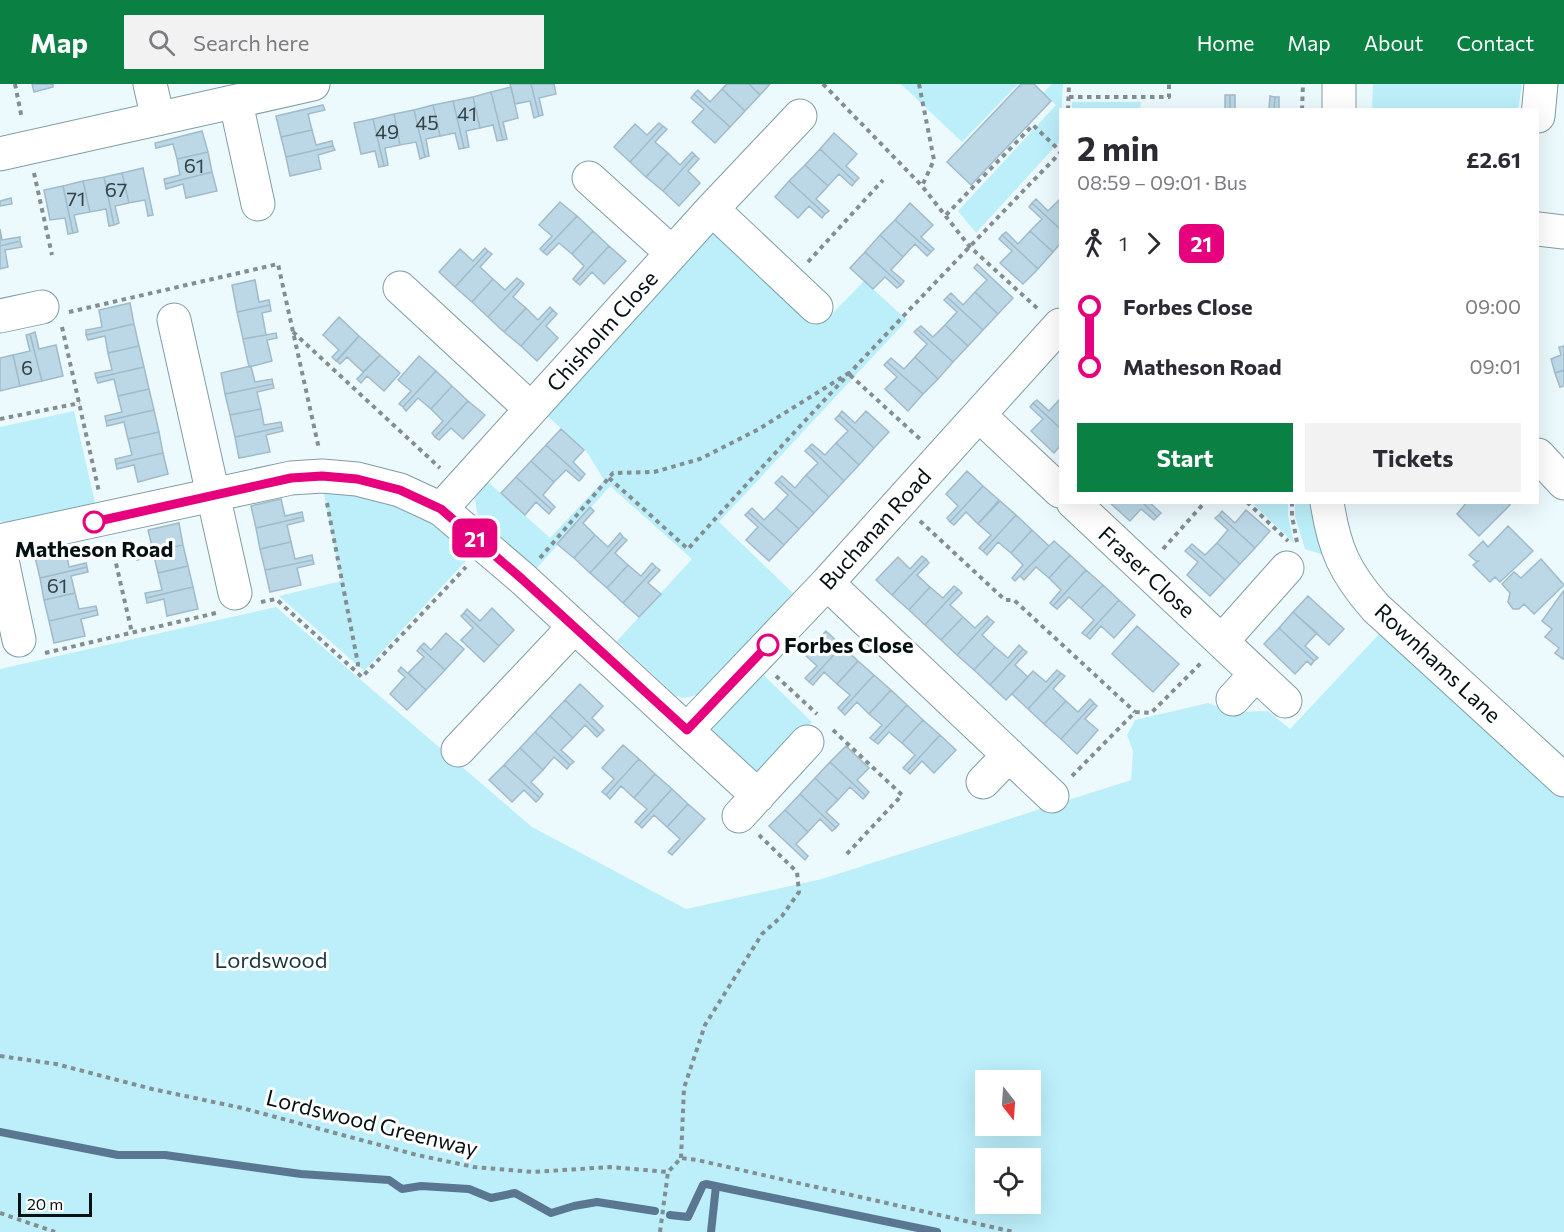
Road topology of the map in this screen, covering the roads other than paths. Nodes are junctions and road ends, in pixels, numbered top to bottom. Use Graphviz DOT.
graph roads {
  1 [pos="150,84"];
  2 [pos="314,84"];
  3 [pos="1339,84"];
  4 [pos="1541,84"];
  5 [pos="236,103"];
  6 [pos="1339,108"];
  7 [pos="1539,108"];
  8 [pos="800,117"];
  9 [pos="158,119"];
  10 [pos="14,151"];
  11 [pos="590,178"];
  12 [pos="258,204"];
  13 [pos="712,209"];
  14 [pos="1539,229"];
  15 [pos="1564,231"];
  16 [pos="672,252"];
  17 [pos="400,288"];
  18 [pos="42,307"];
  19 [pos="816,307"];
  20 [pos="0,316"];
  21 [pos="174,320"];
  22 [pos="1059,326"];
  23 [pos="531,409"];
  24 [pos="980,416"];
  25 [pos="1539,456"];
  26 [pos="1564,483"];
  27 [pos="1059,490"];
  28 [pos="213,495"];
  29 [pos="451,498"];
  30 [pos="1075,504"];
  31 [pos="1329,517"];
  32 [pos="0,541"];
  33 [pos="0,551"];
  34 [pos="1293,560"];
  35 [pos="827,583"];
  36 [pos="236,603"];
  37 [pos="573,628"];
  38 [pos="1222,641"];
  39 [pos="31,647"];
  40 [pos="1256,674"];
  41 [pos="1233,699"];
  42 [pos="1285,701"];
  43 [pos="687,730"];
  44 [pos="807,742"];
  45 [pos="458,750"];
  46 [pos="1009,755"];
  47 [pos="1564,780"];
  48 [pos="983,782"];
  49 [pos="1052,796"];
  1 -- 9 [label="street"];
  2 -- 5 [label="street"];
  3 -- 6 [label="street"];
  4 -- 7 [label="street"];
  5 -- 9 [label="street"];
  5 -- 12 [label="street"];
  8 -- 13 [label="street, Chisholm Close"];
  9 -- 10 [label="street"];
  11 -- 16 [label="street, Chisholm Close"];
  13 -- 16 [label="street, Chisholm Close"];
  13 -- 19 [label="street"];
  14 -- 15 [label="street"];
  16 -- 23 [label="street, Chisholm Close"];
  17 -- 23 [label="street, Chisholm Close"];
  18 -- 20 [label="street"];
  21 -- 28 [label="street"];
  22 -- 24 [label="street, Buchanan Road"];
  23 -- 29 [label="street, Chisholm Close"];
  24 -- 27 [label="street"];
  24 -- 35 [label="street, Buchanan Road"];
  25 -- 26 [label="street"];
  28 -- 29 [label="street"];
  28 -- 32 [label="street"];
  28 -- 36 [label="street"];
  29 -- 37 [label="street"];
  30 -- 38 [label="street, Fraser Close"];
  31 -- 47 [label="street, Rownhams Lane"];
  33 -- 39 [label="street"];
  34 -- 38 [label="street"];
  35 -- 43 [label="street, Buchanan Road"];
  35 -- 46 [label="street"];
  37 -- 43 [label="street"];
  37 -- 45 [label="street"];
  38 -- 40 [label="street, Fraser Close"];
  40 -- 41 [label="street"];
  40 -- 42 [label="street, Fraser Close"];
  43 -- 44 [label="street"];
  46 -- 48 [label="street"];
  46 -- 49 [label="street"];
}
